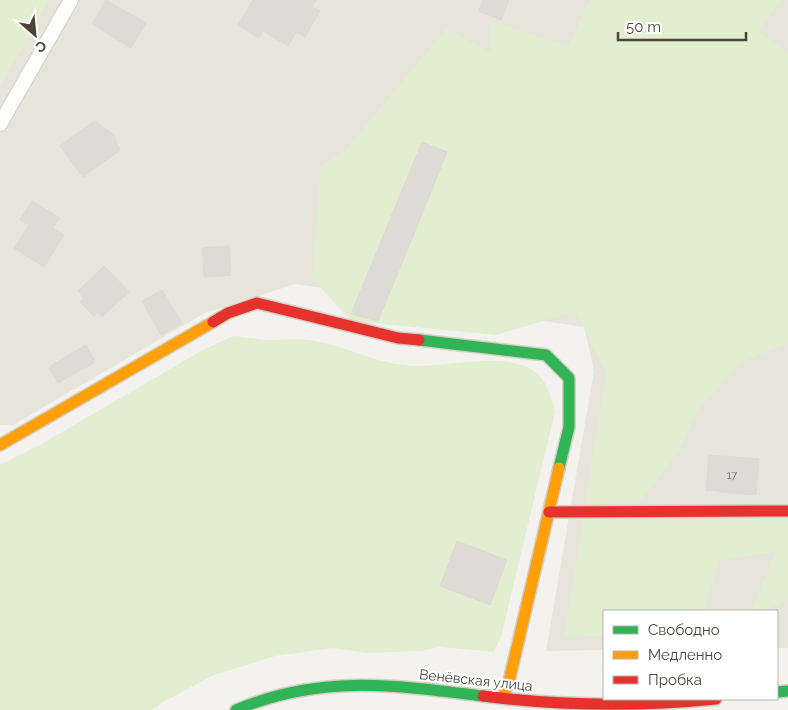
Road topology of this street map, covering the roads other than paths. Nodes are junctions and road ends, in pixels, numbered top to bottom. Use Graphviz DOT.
graph roads {
  1 [pos="71,0"];
  2 [pos="0,124"];
  3 [pos="0,445"];
  4 [pos="788,511"];
  5 [pos="549,512"];
  6 [pos="503,698"];
  7 [pos="707,700"];
  8 [pos="236,710"];
  1 -- 2 [label="street"];
  3 -- 5 [label="street"];
  4 -- 5 [label="street"];
  5 -- 6 [label="street"];
  6 -- 7 [label="street, Венёвская улица"];
  6 -- 8 [label="street, Венёвская улица"];
}
